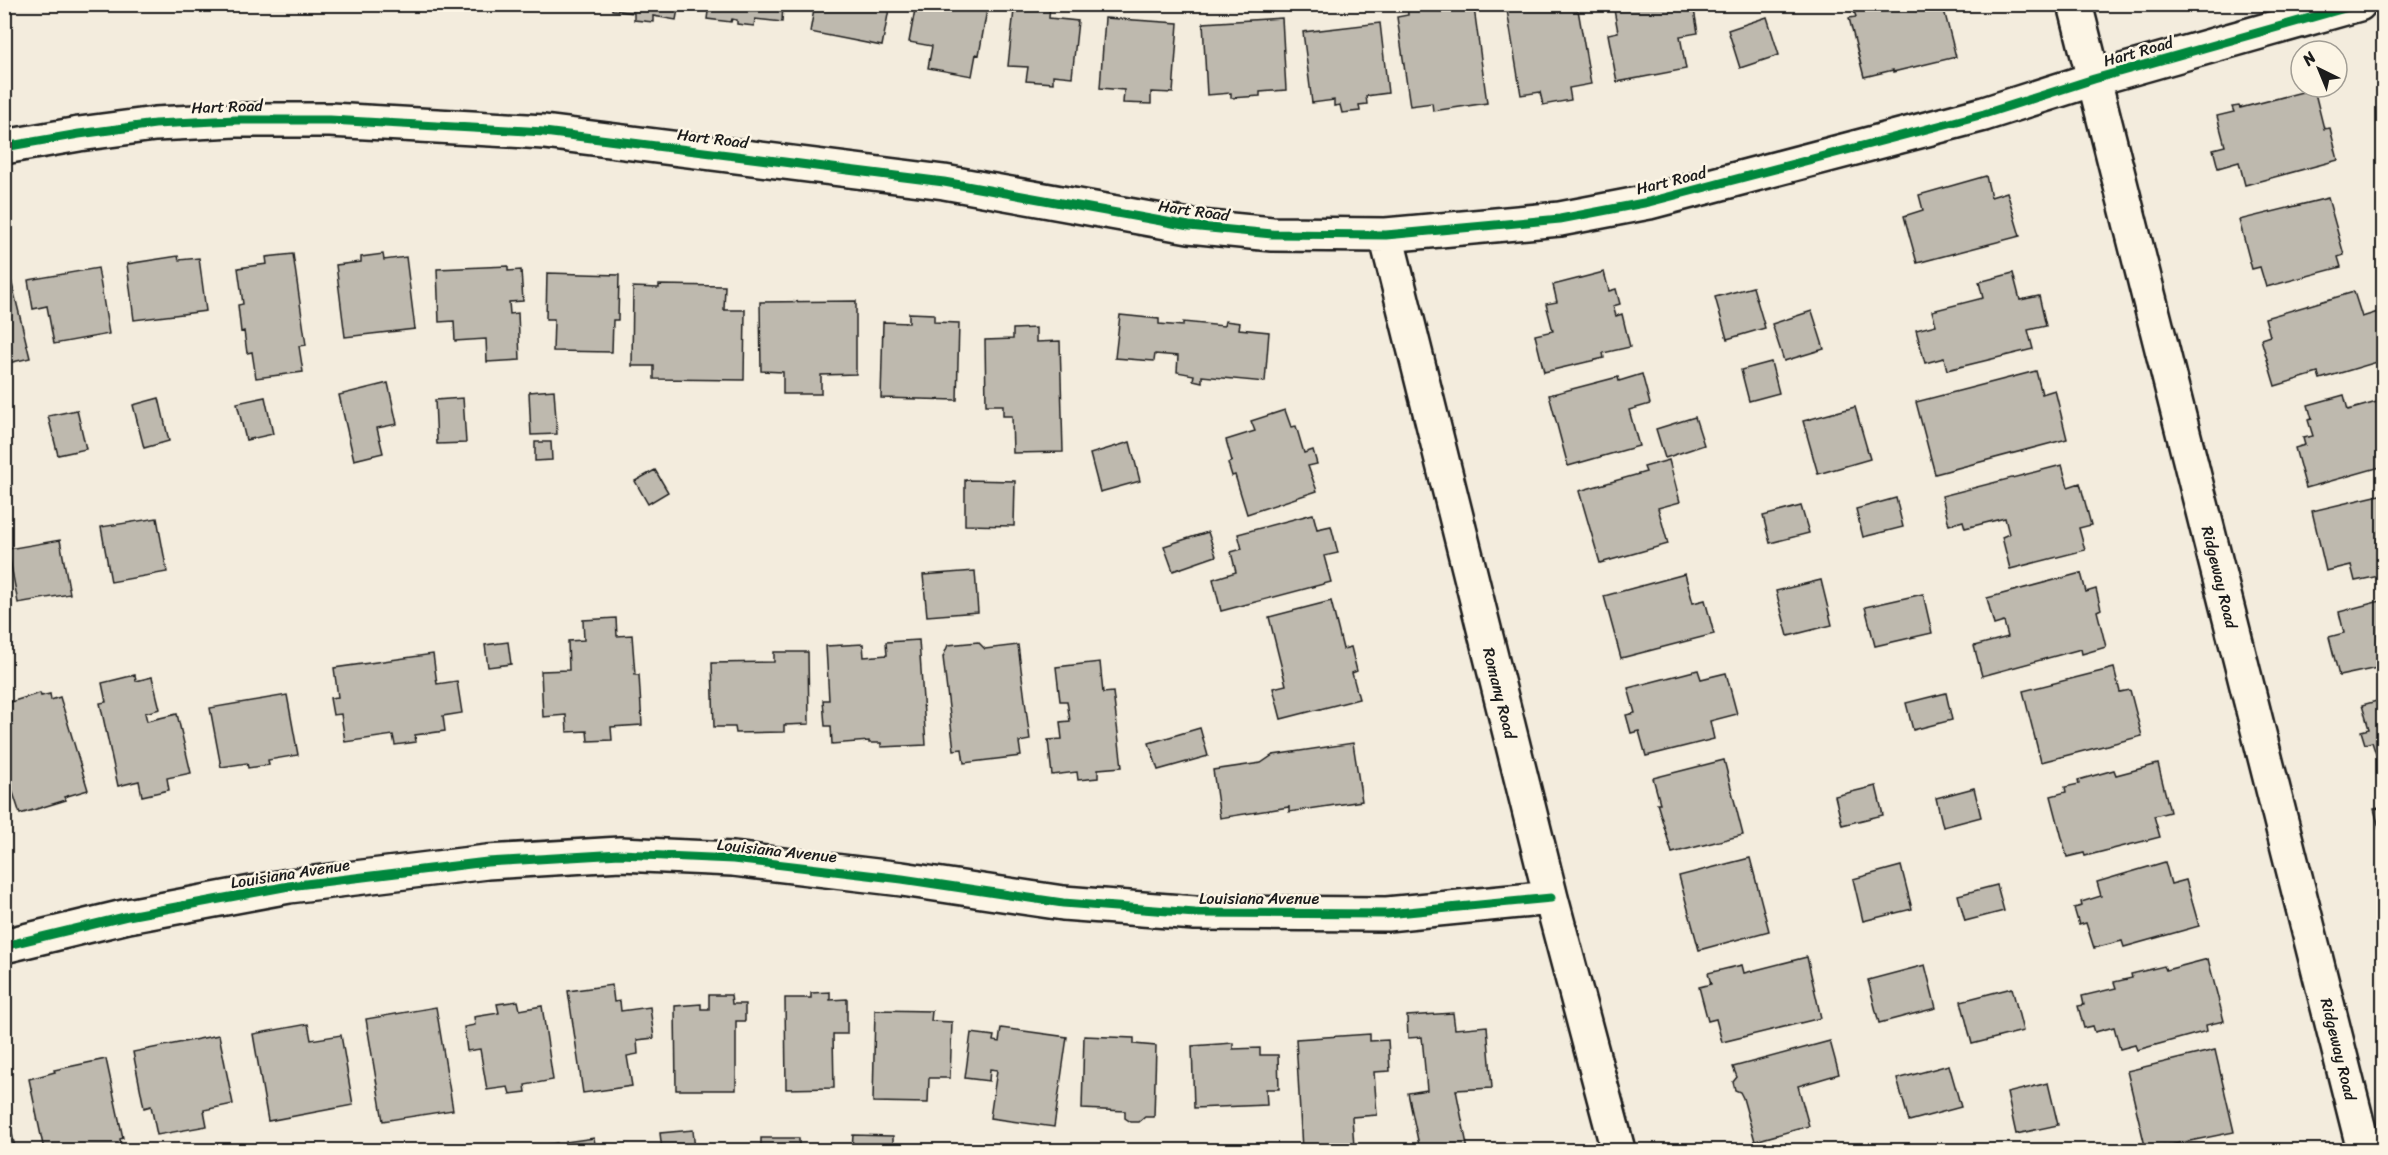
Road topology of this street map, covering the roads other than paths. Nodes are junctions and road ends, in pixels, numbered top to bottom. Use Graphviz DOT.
graph roads {
  1 [pos="2075,4"];
  2 [pos="2359,4"];
  3 [pos="2094,79"];
  4 [pos="4,147"];
  5 [pos="1386,235"];
  6 [pos="1551,898"];
  7 [pos="4,946"];
  8 [pos="1618,1150"];
  9 [pos="2364,1150"];
  1 -- 3 [label="street, Ridgeway Road"];
  2 -- 3 [label="street, Hart Road"];
  3 -- 5 [label="street, Hart Road"];
  3 -- 9 [label="street, Ridgeway Road"];
  4 -- 5 [label="street, Hart Road"];
  5 -- 6 [label="street, Romany Road"];
  6 -- 7 [label="street, Louisiana Avenue"];
  6 -- 8 [label="street, Romany Road"];
}
